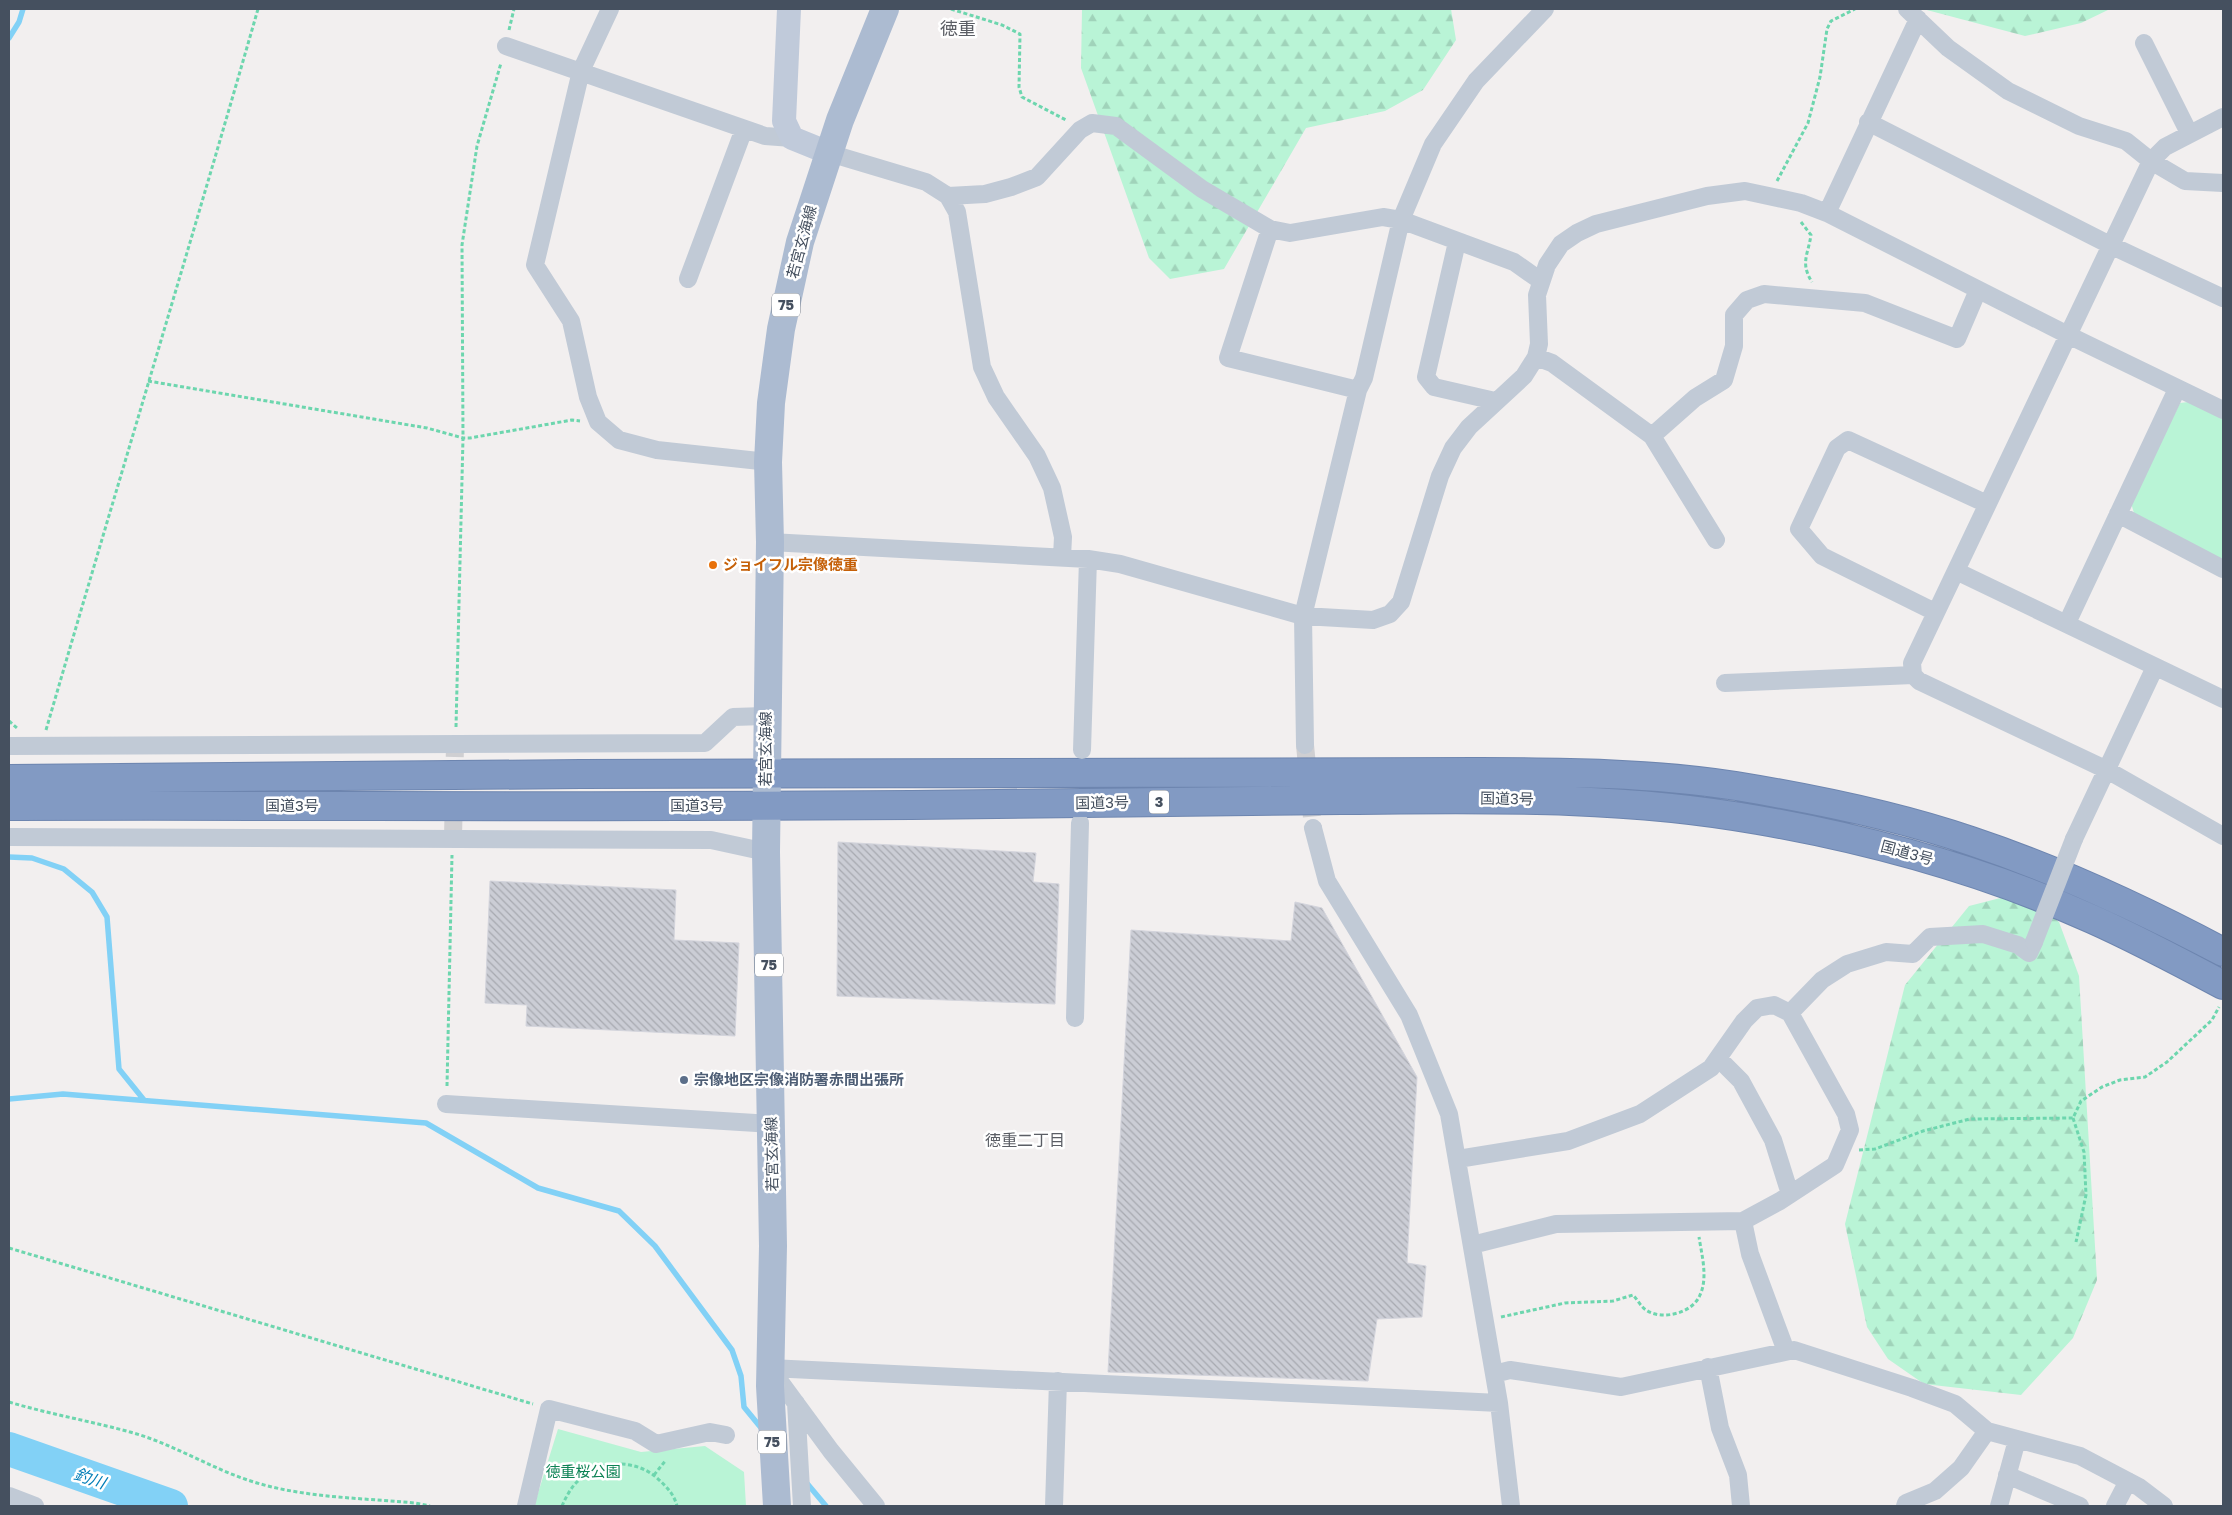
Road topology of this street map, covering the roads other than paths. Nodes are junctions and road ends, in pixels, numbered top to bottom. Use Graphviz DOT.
graph roads {
  1 [pos="610,9"];
  2 [pos="790,9"];
  3 [pos="885,9"];
  4 [pos="1545,9"];
  5 [pos="1913,14"];
  6 [pos="2144,43"];
  7 [pos="506,46"];
  8 [pos="581,71"];
  9 [pos="2223,117"];
  10 [pos="1868,122"];
  11 [pos="744,129"];
  12 [pos="2190,133"];
  13 [pos="792,138"];
  14 [pos="829,153"];
  15 [pos="2152,161"];
  16 [pos="2223,183"];
  17 [pos="948,196"];
  18 [pos="1827,213"];
  19 [pos="1401,220"];
  20 [pos="1270,229"];
  21 [pos="1457,242"];
  22 [pos="2110,245"];
  23 [pos="688,279"];
  24 [pos="1541,281"];
  25 [pos="1978,290"];
  26 [pos="2223,298"];
  27 [pos="2068,335"];
  28 [pos="1536,357"];
  29 [pos="2177,389"];
  30 [pos="1358,390"];
  31 [pos="1495,401"];
  32 [pos="2223,410"];
  33 [pos="1652,436"];
  34 [pos="768,462"];
  35 [pos="1987,504"];
  36 [pos="2118,514"];
  37 [pos="1716,540"];
  38 [pos="770,542"];
  39 [pos="1062,557"];
  40 [pos="1088,559"];
  41 [pos="2223,569"];
  42 [pos="1956,571"];
  43 [pos="1935,612"];
  44 [pos="1303,616"];
  45 [pos="2067,623"];
  46 [pos="2155,666"];
  47 [pos="1913,675"];
  48 [pos="1725,682"];
  49 [pos="2223,699"];
  50 [pos="766,716"];
  51 [pos="1306,745"];
  52 [pos="9,746"];
  53 [pos="1082,750"];
  54 [pos="2107,770"];
  55 [pos="766,774"];
  56 [pos="9,779"];
  57 [pos="9,806"];
  58 [pos="766,806"];
  59 [pos="1080,822"];
  60 [pos="1313,828"];
  61 [pos="2223,836"];
  62 [pos="9,837"];
  63 [pos="766,852"];
  64 [pos="2223,952"];
  65 [pos="2221,995"];
  66 [pos="1790,1013"];
  67 [pos="1075,1018"];
  68 [pos="1718,1058"];
  69 [pos="446,1104"];
  70 [pos="772,1124"];
  71 [pos="1458,1160"];
  72 [pos="1790,1194"];
  73 [pos="1743,1221"];
  74 [pos="1472,1245"];
  75 [pos="1783,1343"];
  76 [pos="1708,1367"];
  77 [pos="1494,1374"];
  78 [pos="770,1377"];
  79 [pos="1058,1381"];
  80 [pos="1499,1402"];
  81 [pos="796,1403"];
  82 [pos="1987,1431"];
  83 [pos="726,1435"];
  84 [pos="2017,1440"];
  85 [pos="2007,1475"];
  86 [pos="2128,1481"];
  87 [pos="9,1496"];
  88 [pos="776,1502"];
  89 [pos="35,1506"];
  90 [pos="526,1506"];
  91 [pos="802,1506"];
  92 [pos="876,1506"];
  93 [pos="1054,1506"];
  94 [pos="1511,1506"];
  95 [pos="1741,1506"];
  96 [pos="1905,1506"];
  97 [pos="1999,1506"];
  98 [pos="2080,1506"];
  99 [pos="2116,1506"];
  100 [pos="2164,1506"];
  1 -- 8 [label="street"];
  2 -- 13 [label="street"];
  3 -- 14 [label="main road, 若宮玄海線 / 75"];
  4 -- 19 [label="street"];
  5 -- 10 [label="street"];
  5 -- 15 [label="street"];
  6 -- 12 [label="street"];
  7 -- 8 [label="street"];
  8 -- 11 [label="street"];
  8 -- 34 [label="street"];
  9 -- 12 [label="street"];
  10 -- 18 [label="street"];
  10 -- 22 [label="street"];
  11 -- 13 [label="street"];
  11 -- 23 [label="street"];
  12 -- 15 [label="street"];
  13 -- 14 [label="street"];
  14 -- 17 [label="street"];
  14 -- 34 [label="main road, 若宮玄海線 / 75"];
  15 -- 16 [label="street"];
  15 -- 22 [label="street"];
  17 -- 20 [label="street"];
  17 -- 39 [label="street"];
  18 -- 24 [label="street"];
  18 -- 25 [label="street"];
  19 -- 20 [label="street"];
  19 -- 21 [label="street"];
  19 -- 30 [label="street"];
  20 -- 30 [label="street"];
  21 -- 24 [label="street"];
  21 -- 31 [label="street"];
  22 -- 26 [label="street"];
  22 -- 27 [label="street"];
  24 -- 28 [label="street"];
  25 -- 27 [label="street"];
  25 -- 33 [label="street"];
  27 -- 29 [label="street"];
  27 -- 35 [label="street"];
  28 -- 31 [label="street"];
  28 -- 33 [label="street"];
  29 -- 32 [label="street"];
  29 -- 36 [label="street"];
  30 -- 44 [label="street"];
  31 -- 44 [label="street"];
  33 -- 37 [label="street"];
  34 -- 38 [label="main road, 若宮玄海線 / 75"];
  35 -- 42 [label="street"];
  35 -- 43 [label="street"];
  36 -- 41 [label="street"];
  36 -- 45 [label="street"];
  38 -- 39 [label="street"];
  38 -- 50 [label="main road, 若宮玄海線 / 75"];
  39 -- 40 [label="street"];
  40 -- 44 [label="street"];
  40 -- 53 [label="street"];
  42 -- 43 [label="street"];
  42 -- 45 [label="street"];
  43 -- 47 [label="street"];
  44 -- 51 [label="street"];
  45 -- 46 [label="street"];
  46 -- 49 [label="street"];
  46 -- 54 [label="street"];
  47 -- 48 [label="street"];
  47 -- 54 [label="street"];
  50 -- 52 [label="street"];
  50 -- 55 [label="main road, 若宮玄海線 / 75"];
  54 -- 61 [label="street"];
  54 -- 66 [label="street, bridge"];
  55 -- 56 [label="highway, 国道3号 / 3"];
  55 -- 58 [label="main road, 若宮玄海線 / 75"];
  55 -- 64 [label="highway, 国道3号 / 3"];
  57 -- 58 [label="highway, 国道3号 / 3"];
  58 -- 63 [label="main road, 若宮玄海線 / 75"];
  58 -- 65 [label="highway, 国道3号 / 3"];
  59 -- 67 [label="street"];
  60 -- 71 [label="street"];
  62 -- 63 [label="street"];
  63 -- 70 [label="main road, 若宮玄海線 / 75"];
  66 -- 68 [label="street"];
  66 -- 72 [label="street"];
  68 -- 71 [label="street"];
  68 -- 72 [label="street"];
  69 -- 70 [label="street"];
  70 -- 78 [label="main road, 若宮玄海線 / 75"];
  71 -- 74 [label="street"];
  72 -- 73 [label="street"];
  73 -- 74 [label="street"];
  73 -- 75 [label="street"];
  74 -- 77 [label="street"];
  76 -- 77 [label="street"];
  76 -- 82 [label="street"];
  76 -- 95 [label="street"];
  77 -- 80 [label="street"];
  78 -- 79 [label="street"];
  78 -- 81 [label="street"];
  78 -- 88 [label="main road, 若宮玄海線 / 75"];
  79 -- 80 [label="street"];
  79 -- 93 [label="street"];
  80 -- 94 [label="street"];
  81 -- 91 [label="street"];
  81 -- 92 [label="street"];
  82 -- 84 [label="street"];
  82 -- 96 [label="street"];
  83 -- 90 [label="street"];
  84 -- 85 [label="street"];
  84 -- 86 [label="street"];
  85 -- 97 [label="street"];
  85 -- 98 [label="street"];
  86 -- 99 [label="street"];
  86 -- 100 [label="street"];
  87 -- 89 [label="street"];
}
